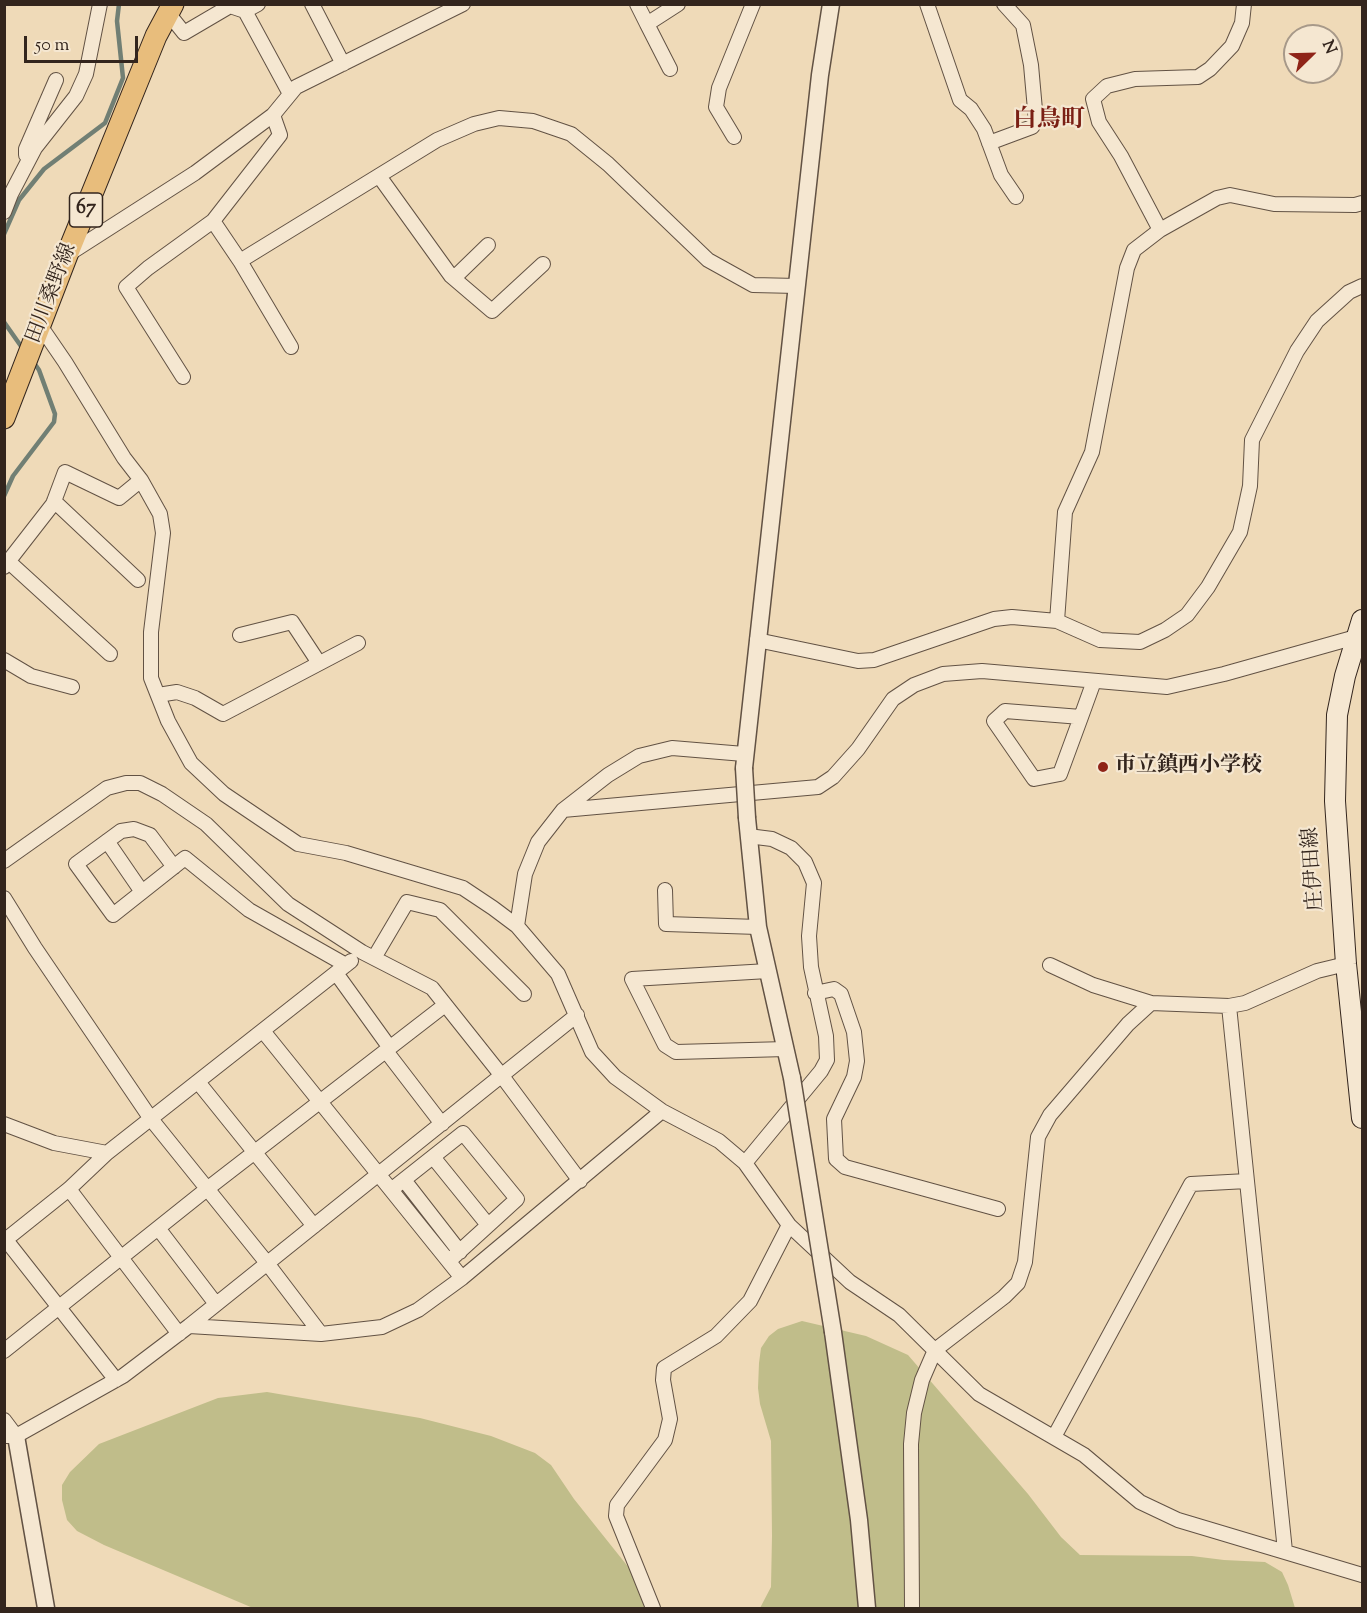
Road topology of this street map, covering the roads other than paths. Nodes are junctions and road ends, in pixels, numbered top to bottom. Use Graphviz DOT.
graph roads {
  1 [pos="100,4"];
  2 [pos="312,4"];
  3 [pos="463,4"];
  4 [pos="637,4"];
  5 [pos="678,4"];
  6 [pos="753,4"];
  7 [pos="831,4"];
  8 [pos="927,4"];
  9 [pos="1004,4"];
  10 [pos="1244,4"];
  11 [pos="252,8"];
  12 [pos="171,9"];
  13 [pos="647,24"];
  14 [pos="343,64"];
  15 [pos="670,69"];
  16 [pos="56,80"];
  17 [pos="290,94"];
  18 [pos="273,115"];
  19 [pos="734,137"];
  20 [pos="989,143"];
  21 [pos="29,160"];
  22 [pos="379,176"];
  23 [pos="1016,197"];
  24 [pos="1362,202"];
  25 [pos="4,212"];
  26 [pos="213,221"];
  27 [pos="1160,230"];
  28 [pos="488,245"];
  29 [pos="67,255"];
  30 [pos="240,261"];
  31 [pos="543,264"];
  32 [pos="454,278"];
  33 [pos="796,286"];
  34 [pos="1362,286"];
  35 [pos="41,327"];
  36 [pos="291,347"];
  37 [pos="183,377"];
  38 [pos="4,418"];
  39 [pos="141,480"];
  40 [pos="54,501"];
  41 [pos="7,564"];
  42 [pos="138,580"];
  43 [pos="1057,621"];
  44 [pos="1359,628"];
  45 [pos="240,635"];
  46 [pos="757,640"];
  47 [pos="358,643"];
  48 [pos="110,654"];
  49 [pos="4,660"];
  50 [pos="319,663"];
  51 [pos="1094,681"];
  52 [pos="72,687"];
  53 [pos="158,695"];
  54 [pos="1081,717"];
  55 [pos="744,761"];
  56 [pos="563,810"];
  57 [pos="748,836"];
  58 [pos="106,841"];
  59 [pos="4,861"];
  60 [pos="174,867"];
  61 [pos="665,890"];
  62 [pos="142,892"];
  63 [pos="4,898"];
  64 [pos="517,926"];
  65 [pos="758,927"];
  66 [pos="368,955"];
  67 [pos="1346,964"];
  68 [pos="1050,965"];
  69 [pos="341,969"];
  70 [pos="768,971"];
  71 [pos="815,993"];
  72 [pos="524,994"];
  73 [pos="1151,1003"];
  74 [pos="446,1005"];
  75 [pos="1229,1006"];
  76 [pos="577,1015"];
  77 [pos="263,1031"];
  78 [pos="786,1049"];
  79 [pos="388,1050"];
  80 [pos="502,1076"];
  81 [pos="198,1082"];
  82 [pos="320,1102"];
  83 [pos="662,1111"];
  84 [pos="1362,1118"];
  85 [pos="151,1119"];
  86 [pos="4,1124"];
  87 [pos="442,1124"];
  88 [pos="107,1153"];
  89 [pos="254,1153"];
  90 [pos="433,1157"];
  91 [pos="745,1163"];
  92 [pos="379,1175"];
  93 [pos="404,1180"];
  94 [pos="580,1181"];
  95 [pos="1247,1181"];
  96 [pos="69,1189"];
  97 [pos="207,1189"];
  98 [pos="391,1190"];
  99 [pos="998,1209"];
  100 [pos="789,1225"];
  101 [pos="314,1226"];
  102 [pos="488,1226"];
  103 [pos="158,1228"];
  104 [pos="5,1241"];
  105 [pos="460,1252"];
  106 [pos="122,1257"];
  107 [pos="449,1262"];
  108 [pos="267,1263"];
  109 [pos="462,1278"];
  110 [pos="216,1304"];
  111 [pos="59,1308"];
  112 [pos="184,1330"];
  113 [pos="321,1334"];
  114 [pos="935,1350"];
  115 [pos="4,1351"];
  116 [pos="116,1380"];
  117 [pos="4,1420"];
  118 [pos="10,1436"];
  119 [pos="1054,1437"];
  120 [pos="1286,1551"];
  121 [pos="1362,1575"];
  122 [pos="46,1608"];
  123 [pos="653,1608"];
  124 [pos="867,1608"];
  125 [pos="912,1608"];
  1 -- 21 [label="street"];
  2 -- 14 [label="street"];
  3 -- 14 [label="street"];
  4 -- 13 [label="street"];
  5 -- 13 [label="street"];
  6 -- 19 [label="street"];
  7 -- 33 [label="street"];
  8 -- 20 [label="street"];
  9 -- 20 [label="street"];
  10 -- 27 [label="street"];
  11 -- 12 [label="street"];
  11 -- 17 [label="street"];
  12 -- 29 [label="main road, 田川桑野線 / 67"];
  13 -- 15 [label="street"];
  14 -- 17 [label="street"];
  16 -- 21 [label="street"];
  17 -- 18 [label="street"];
  18 -- 26 [label="street"];
  18 -- 29 [label="street"];
  20 -- 23 [label="street"];
  21 -- 25 [label="street"];
  22 -- 30 [label="street"];
  22 -- 32 [label="street"];
  22 -- 33 [label="street"];
  24 -- 27 [label="street"];
  26 -- 30 [label="street"];
  26 -- 37 [label="street"];
  27 -- 43 [label="street"];
  28 -- 32 [label="street"];
  29 -- 35 [label="main road, 田川桑野線 / 67"];
  30 -- 36 [label="street"];
  31 -- 32 [label="street"];
  33 -- 46 [label="street"];
  34 -- 43 [label="street"];
  35 -- 38 [label="main road, 田川桑野線 / 67"];
  35 -- 39 [label="street"];
  39 -- 40 [label="street"];
  39 -- 53 [label="street"];
  40 -- 41 [label="street"];
  40 -- 42 [label="street"];
  41 -- 48 [label="street"];
  43 -- 46 [label="street"];
  44 -- 51 [label="street"];
  44 -- 67 [label="main road, 庄伊田線"];
  45 -- 50 [label="street"];
  46 -- 55 [label="street"];
  47 -- 50 [label="street"];
  49 -- 52 [label="street"];
  50 -- 53 [label="street"];
  51 -- 54 [label="street"];
  51 -- 56 [label="street"];
  53 -- 64 [label="street"];
  54 -- 54 [label="street"];
  55 -- 56 [label="street"];
  55 -- 57 [label="street, bridge"];
  56 -- 64 [label="street"];
  57 -- 65 [label="street"];
  57 -- 71 [label="street"];
  58 -- 60 [label="street"];
  58 -- 62 [label="street"];
  58 -- 62 [label="street"];
  59 -- 66 [label="street"];
  60 -- 62 [label="street"];
  60 -- 69 [label="street"];
  61 -- 65 [label="street"];
  63 -- 85 [label="street"];
  64 -- 76 [label="street"];
  65 -- 70 [label="street"];
  66 -- 69 [label="street"];
  66 -- 72 [label="street"];
  66 -- 74 [label="street"];
  67 -- 75 [label="street"];
  67 -- 84 [label="main road, 庄伊田線"];
  68 -- 73 [label="street"];
  69 -- 77 [label="street"];
  69 -- 79 [label="street"];
  70 -- 78 [label="street"];
  70 -- 78 [label="street"];
  71 -- 91 [label="street"];
  71 -- 99 [label="street"];
  73 -- 75 [label="street"];
  73 -- 114 [label="street"];
  74 -- 79 [label="street"];
  74 -- 80 [label="street"];
  75 -- 95 [label="street"];
  76 -- 80 [label="street"];
  76 -- 83 [label="street"];
  77 -- 81 [label="street"];
  77 -- 82 [label="street"];
  78 -- 124 [label="street, bridge"];
  79 -- 82 [label="street"];
  79 -- 87 [label="street"];
  80 -- 87 [label="street"];
  80 -- 94 [label="street"];
  81 -- 85 [label="street"];
  81 -- 89 [label="street"];
  82 -- 89 [label="street"];
  82 -- 92 [label="street"];
  83 -- 91 [label="street"];
  83 -- 94 [label="street"];
  85 -- 88 [label="street"];
  85 -- 97 [label="street"];
  86 -- 88 [label="street"];
  87 -- 92 [label="street"];
  88 -- 96 [label="street"];
  89 -- 97 [label="street"];
  89 -- 101 [label="street"];
  90 -- 93 [label="street"];
  90 -- 102 [label="street"];
  90 -- 102 [label="street"];
  91 -- 100 [label="street"];
  92 -- 98 [label="street"];
  92 -- 101 [label="street"];
  93 -- 98 [label="street"];
  93 -- 105 [label="street"];
  94 -- 109 [label="street"];
  95 -- 119 [label="street"];
  95 -- 120 [label="street"];
  96 -- 104 [label="street"];
  96 -- 106 [label="street"];
  97 -- 103 [label="street"];
  97 -- 108 [label="street"];
  98 -- 107 [label="street"];
  100 -- 114 [label="street"];
  100 -- 123 [label="street"];
  101 -- 108 [label="street"];
  102 -- 105 [label="street"];
  103 -- 106 [label="street"];
  103 -- 110 [label="street"];
  104 -- 111 [label="street"];
  105 -- 107 [label="street"];
  106 -- 111 [label="street"];
  106 -- 112 [label="street"];
  107 -- 109 [label="street"];
  108 -- 110 [label="street"];
  108 -- 113 [label="street"];
  109 -- 113 [label="street"];
  110 -- 112 [label="street"];
  111 -- 115 [label="street"];
  111 -- 116 [label="street"];
  112 -- 113 [label="street"];
  112 -- 116 [label="street"];
  114 -- 119 [label="street"];
  114 -- 125 [label="street"];
  116 -- 118 [label="street"];
  117 -- 118 [label="street"];
  118 -- 122 [label="street"];
  119 -- 120 [label="street"];
  120 -- 121 [label="street"];
}
